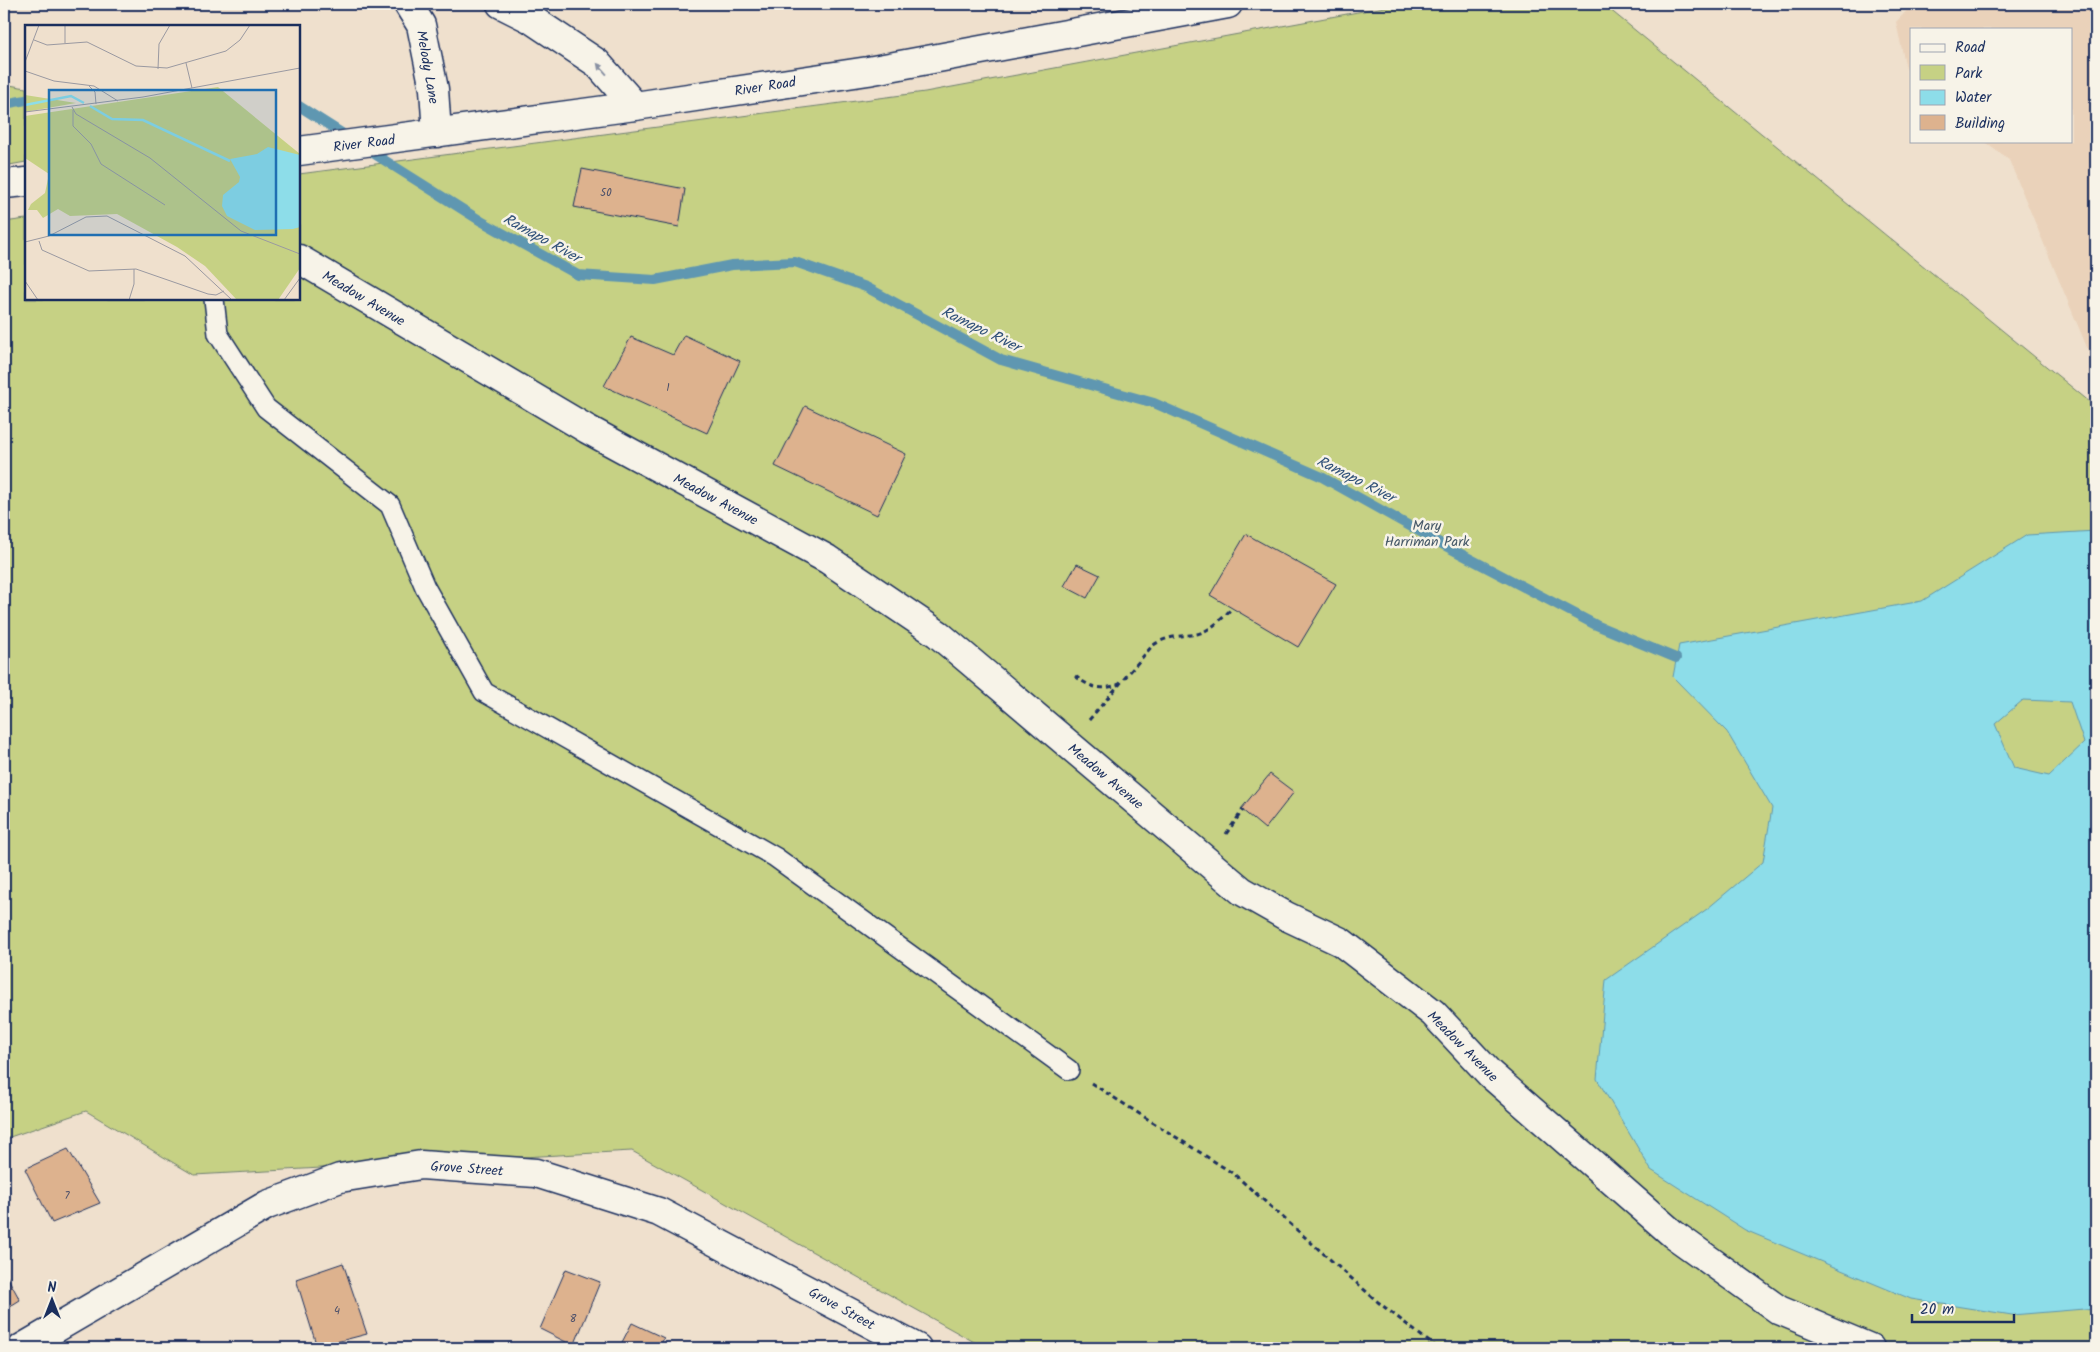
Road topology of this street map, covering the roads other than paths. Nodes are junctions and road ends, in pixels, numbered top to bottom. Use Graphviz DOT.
graph roads {
  1 [pos="408,4"];
  2 [pos="501,4"];
  3 [pos="1228,4"];
  4 [pos="634,106"];
  5 [pos="437,133"];
  6 [pos="300,151"];
  7 [pos="25,182"];
  8 [pos="4,184"];
  9 [pos="300,260"];
  10 [pos="214,300"];
  11 [pos="1070,1070"];
  12 [pos="22,1348"];
  13 [pos="917,1348"];
  14 [pos="1870,1348"];
  1 -- 5 [label="street, Melody Lane"];
  4 -- 2 [label="street, one-way"];
  3 -- 4 [label="street, River Road"];
  4 -- 5 [label="street, River Road"];
  5 -- 6 [label="street, River Road"];
  7 -- 8 [label="street"];
  9 -- 14 [label="street, Meadow Avenue"];
  10 -- 11 [label="lane"];
  12 -- 13 [label="street, Grove Street"];
}
